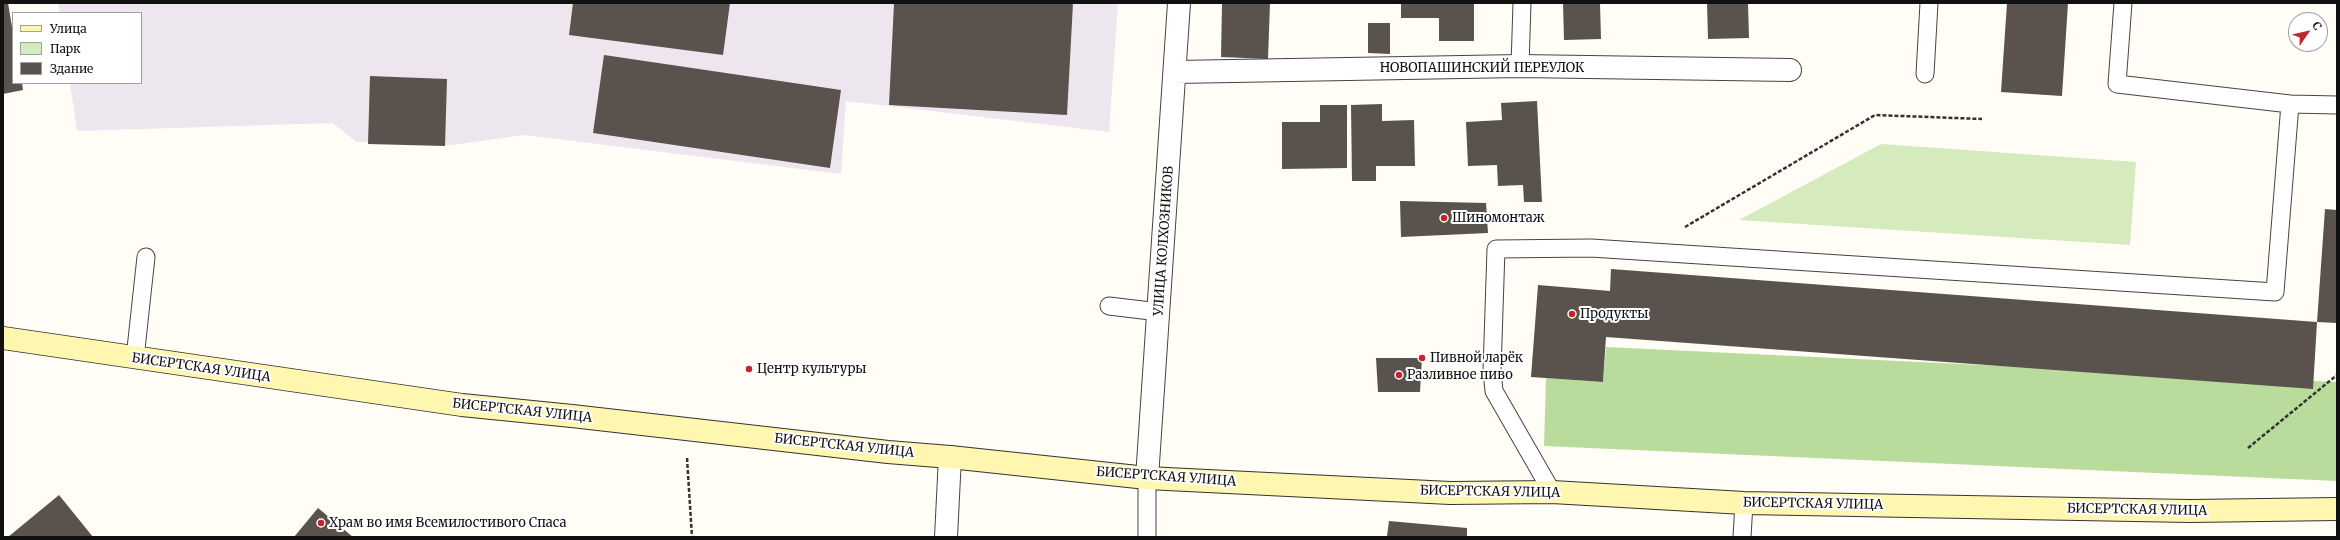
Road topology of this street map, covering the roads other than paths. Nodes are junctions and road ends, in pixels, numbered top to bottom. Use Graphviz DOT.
graph roads {
  1 [pos="1179,3"];
  2 [pos="1522,3"];
  3 [pos="1928,3"];
  4 [pos="2123,3"];
  5 [pos="1520,66"];
  6 [pos="1790,70"];
  7 [pos="1175,72"];
  8 [pos="1925,74"];
  9 [pos="2290,104"];
  10 [pos="2337,105"];
  11 [pos="146,258"];
  12 [pos="1109,306"];
  13 [pos="1159,312"];
  14 [pos="3,338"];
  15 [pos="135,358"];
  16 [pos="950,457"];
  17 [pos="1148,478"];
  18 [pos="1552,492"];
  19 [pos="1744,503"];
  20 [pos="2337,509"];
  21 [pos="946,537"];
  22 [pos="1147,537"];
  23 [pos="1742,537"];
  1 -- 7 [label="street, УЛИЦА КОЛХОЗНИКОВ"];
  2 -- 5 [label="lane"];
  3 -- 8 [label="lane"];
  4 -- 9 [label="lane"];
  5 -- 6 [label="street, НОВОПАШИНСКИЙ ПЕРЕУЛОК"];
  5 -- 7 [label="street, НОВОПАШИНСКИЙ ПЕРЕУЛОК"];
  7 -- 13 [label="street, УЛИЦА КОЛХОЗНИКОВ"];
  9 -- 10 [label="lane"];
  9 -- 18 [label="lane"];
  11 -- 15 [label="lane"];
  12 -- 13 [label="lane"];
  13 -- 17 [label="street, УЛИЦА КОЛХОЗНИКОВ"];
  14 -- 15 [label="main road, БИСЕРТСКАЯ УЛИЦА"];
  15 -- 16 [label="main road, БИСЕРТСКАЯ УЛИЦА"];
  16 -- 17 [label="main road, БИСЕРТСКАЯ УЛИЦА"];
  16 -- 21 [label="street"];
  17 -- 18 [label="main road, БИСЕРТСКАЯ УЛИЦА"];
  17 -- 22 [label="lane"];
  18 -- 19 [label="main road, БИСЕРТСКАЯ УЛИЦА"];
  19 -- 20 [label="main road, БИСЕРТСКАЯ УЛИЦА"];
  19 -- 23 [label="lane"];
}
